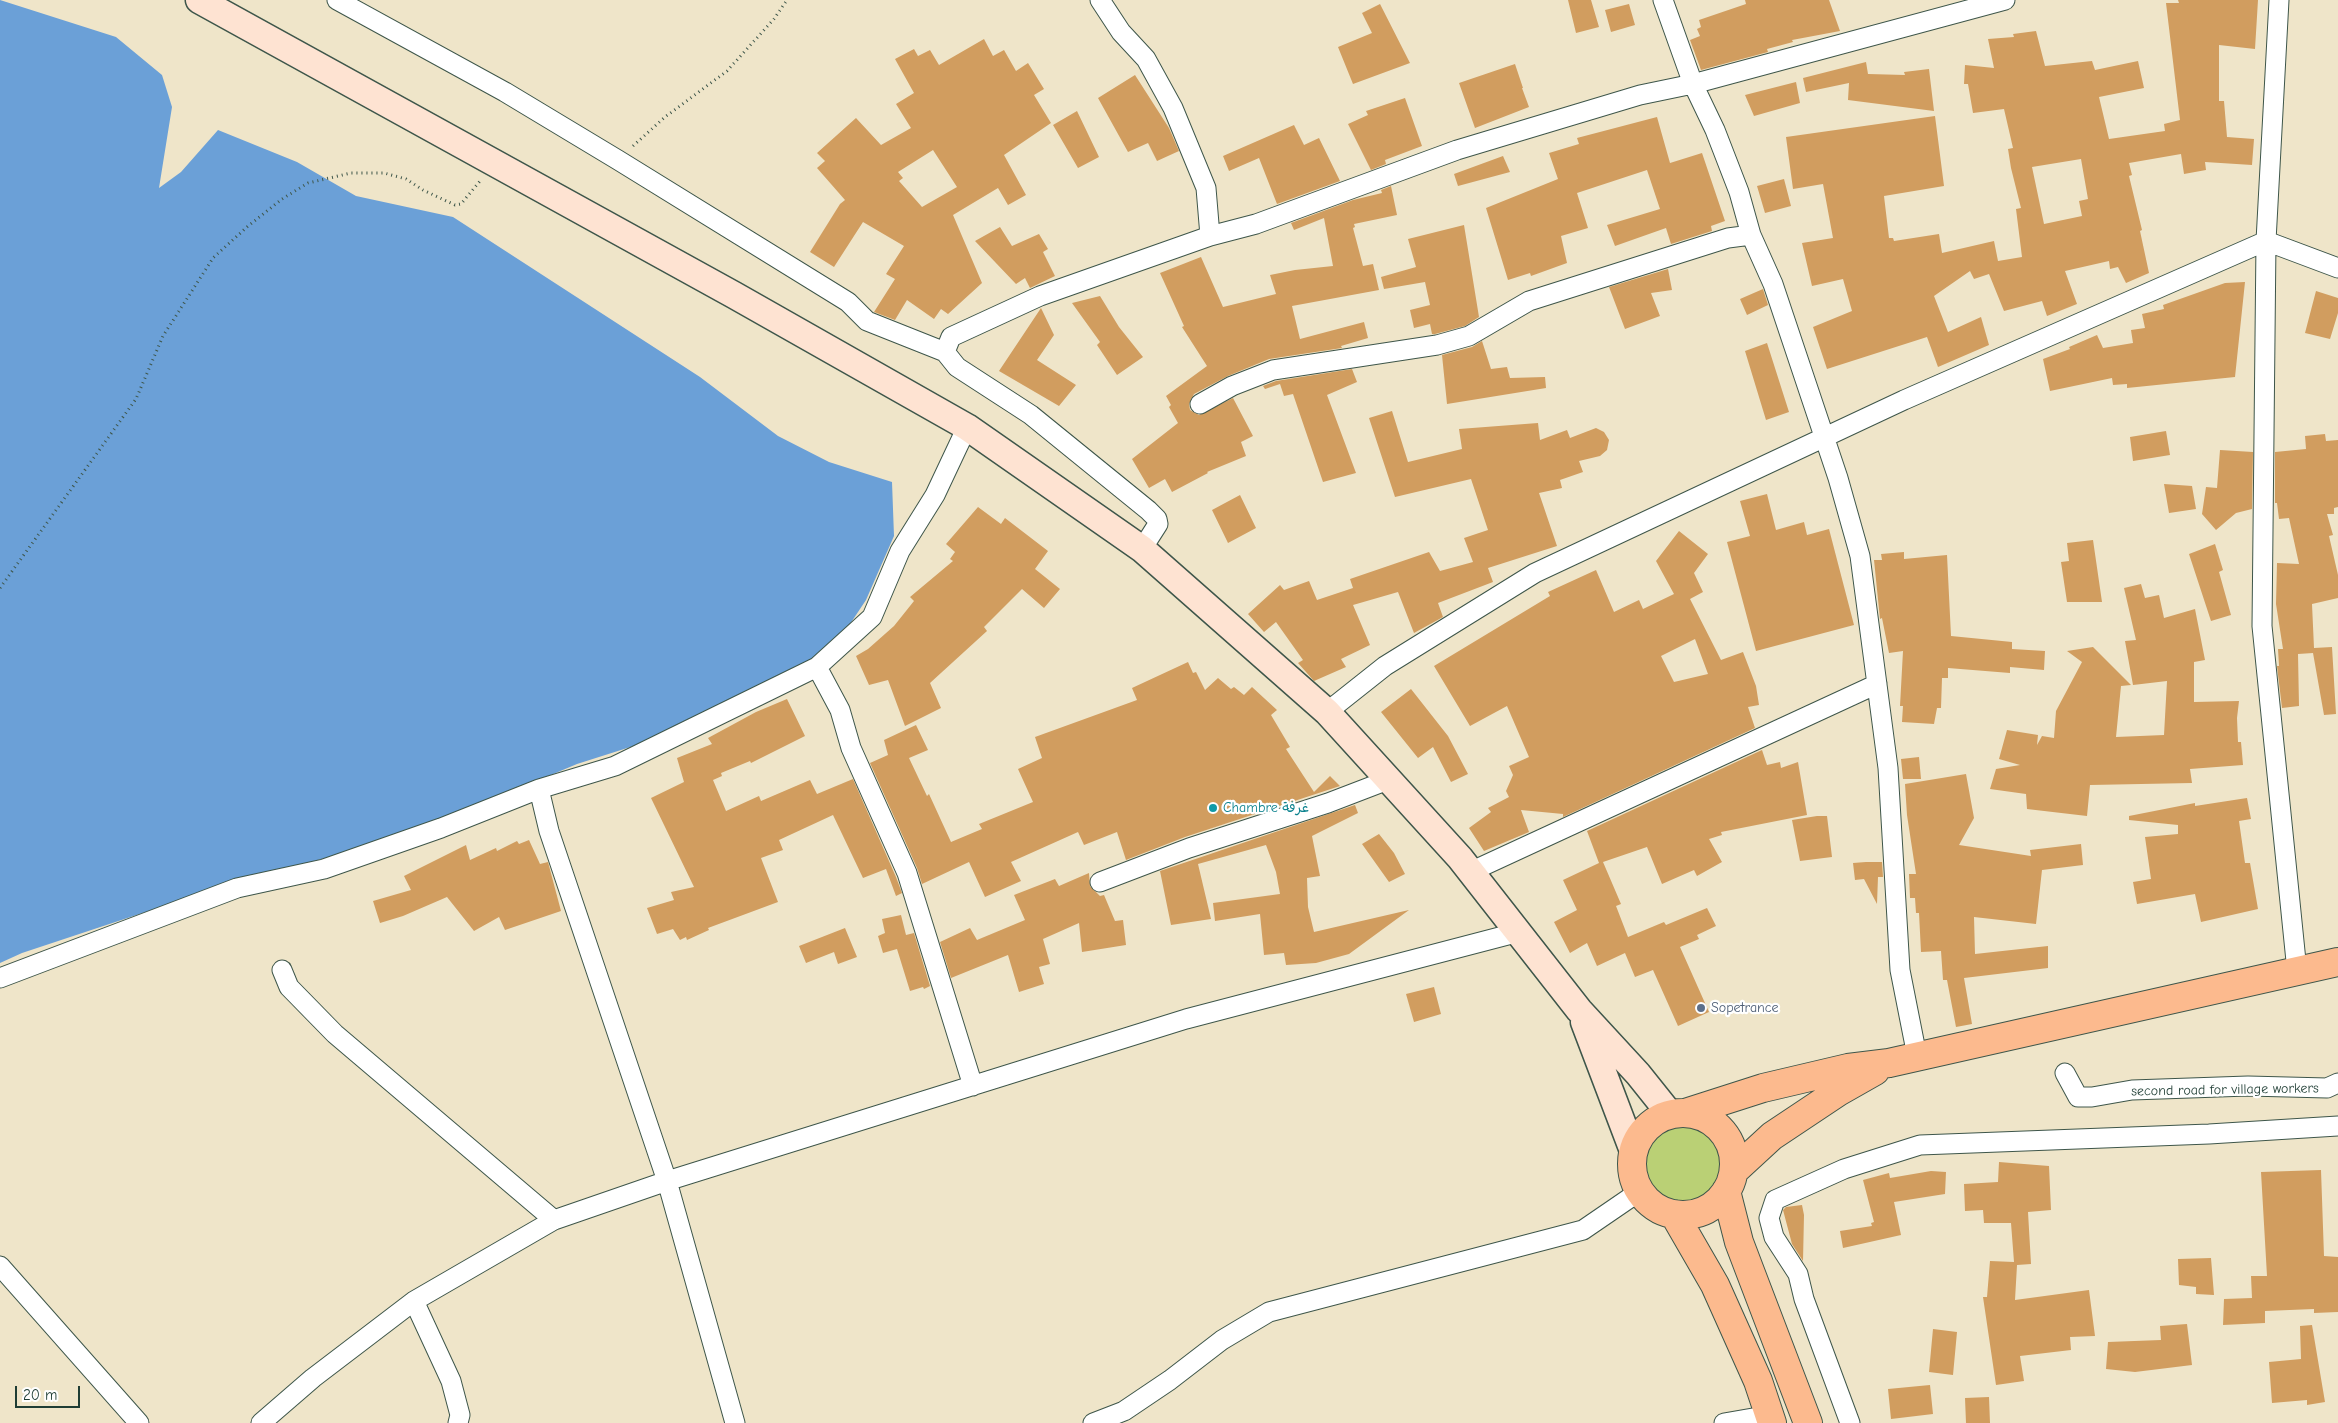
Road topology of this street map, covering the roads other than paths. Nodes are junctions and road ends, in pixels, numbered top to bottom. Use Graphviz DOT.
graph roads {
  1 [pos="199,0"];
  2 [pos="337,0"];
  3 [pos="1100,0"];
  4 [pos="1663,0"];
  5 [pos="2005,0"];
  6 [pos="2279,0"];
  7 [pos="1946,7"];
  8 [pos="1693,84"];
  9 [pos="1210,236"];
  10 [pos="1751,236"];
  11 [pos="2266,242"];
  12 [pos="2338,268"];
  13 [pos="946,352"];
  14 [pos="1200,404"];
  15 [pos="967,427"];
  16 [pos="1825,437"];
  17 [pos="1142,549"];
  18 [pos="817,666"];
  19 [pos="1877,684"];
  20 [pos="1327,712"];
  21 [pos="1388,780"];
  22 [pos="539,789"];
  23 [pos="1470,872"];
  24 [pos="1100,882"];
  25 [pos="1519,932"];
  26 [pos="2338,962"];
  27 [pos="282,970"];
  28 [pos="2297,972"];
  29 [pos="0,978"];
  30 [pos="1579,1010"];
  31 [pos="1917,1056"];
  32 [pos="1889,1063"];
  33 [pos="2065,1073"];
  34 [pos="2338,1083"];
  35 [pos="973,1086"];
  36 [pos="1677,1113"];
  37 [pos="2338,1126"];
  38 [pos="1633,1151"];
  39 [pos="667,1181"];
  40 [pos="1730,1181"];
  41 [pos="1640,1191"];
  42 [pos="1674,1214"];
  43 [pos="554,1220"];
  44 [pos="0,1266"];
  45 [pos="414,1301"];
  46 [pos="1126,1417"];
  47 [pos="1771,1419"];
  48 [pos="139,1423"];
  49 [pos="261,1423"];
  50 [pos="458,1423"];
  51 [pos="735,1423"];
  52 [pos="1093,1423"];
  53 [pos="1724,1423"];
  54 [pos="1808,1423"];
  55 [pos="1850,1423"];
  1 -- 15 [label="main road"];
  2 -- 13 [label="street"];
  3 -- 9 [label="street"];
  4 -- 8 [label="street"];
  5 -- 7 [label="street"];
  6 -- 11 [label="street"];
  7 -- 8 [label="street"];
  8 -- 9 [label="street"];
  8 -- 10 [label="street"];
  9 -- 13 [label="street"];
  10 -- 14 [label="street"];
  10 -- 16 [label="street"];
  11 -- 12 [label="street"];
  11 -- 16 [label="street"];
  11 -- 28 [label="street"];
  13 -- 17 [label="street"];
  15 -- 17 [label="main road"];
  15 -- 18 [label="street"];
  16 -- 19 [label="street"];
  16 -- 20 [label="street"];
  17 -- 20 [label="main road"];
  18 -- 22 [label="street"];
  18 -- 35 [label="street"];
  19 -- 23 [label="street"];
  19 -- 31 [label="street"];
  20 -- 21 [label="main road"];
  21 -- 23 [label="main road"];
  21 -- 24 [label="street"];
  22 -- 29 [label="street"];
  22 -- 39 [label="street"];
  23 -- 25 [label="main road"];
  25 -- 30 [label="main road"];
  25 -- 35 [label="street"];
  26 -- 28 [label="highway"];
  27 -- 43 [label="street"];
  28 -- 31 [label="highway"];
  30 -- 36 [label="main road"];
  30 -- 38 [label="main road"];
  31 -- 32 [label="highway"];
  32 -- 36 [label="highway"];
  32 -- 40 [label="highway"];
  33 -- 34 [label="street, second road for village workers"];
  35 -- 39 [label="street"];
  36 -- 38 [label="highway"];
  36 -- 40 [label="highway"];
  37 -- 55 [label="street"];
  38 -- 41 [label="highway"];
  39 -- 43 [label="street"];
  39 -- 51 [label="street"];
  40 -- 42 [label="highway"];
  40 -- 54 [label="highway"];
  41 -- 42 [label="highway"];
  41 -- 46 [label="street"];
  42 -- 47 [label="highway"];
  43 -- 45 [label="street"];
  44 -- 48 [label="street"];
  45 -- 49 [label="street"];
  45 -- 50 [label="street"];
  46 -- 52 [label="street"];
  47 -- 53 [label="street"];
}
